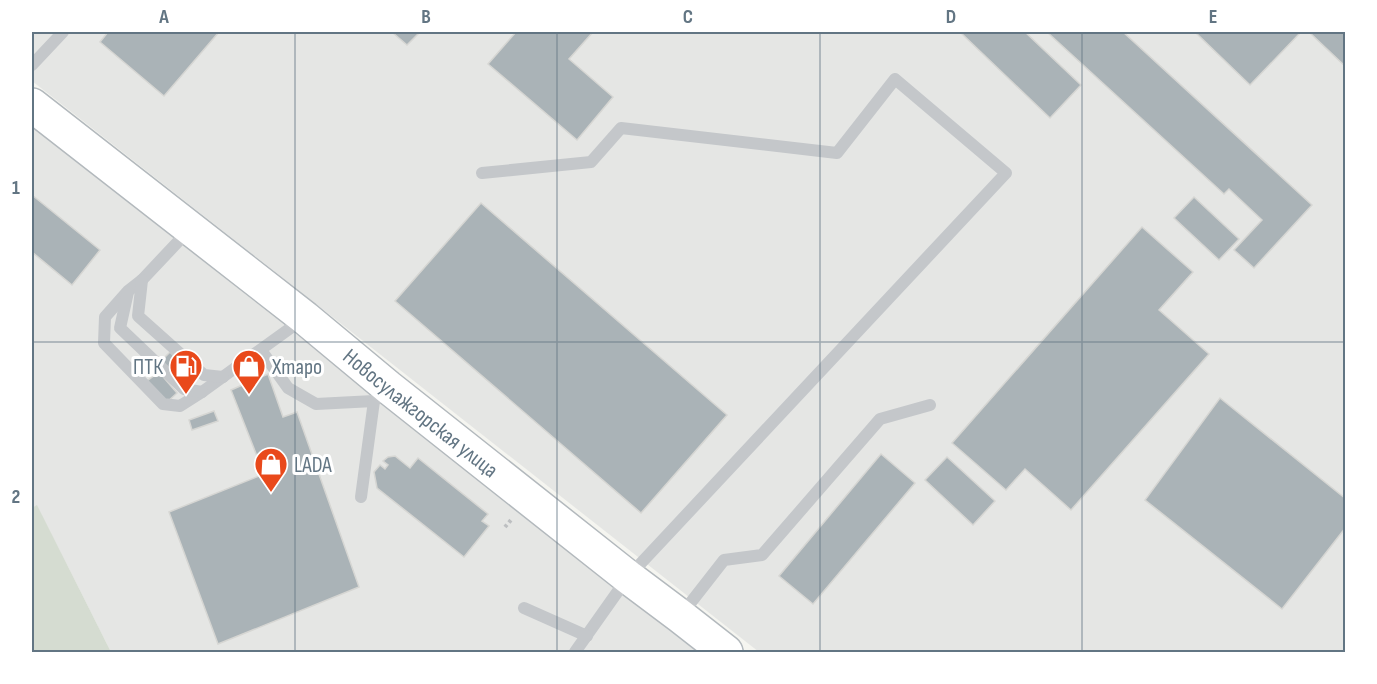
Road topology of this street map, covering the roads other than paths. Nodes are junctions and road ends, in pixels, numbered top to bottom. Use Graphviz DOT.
graph roads {
  1 [pos="63,32"];
  2 [pos="32,65"];
  3 [pos="32,105"];
  4 [pos="482,173"];
  5 [pos="190,229"];
  6 [pos="142,280"];
  7 [pos="128,291"];
  8 [pos="305,318"];
  9 [pos="261,350"];
  10 [pos="222,377"];
  11 [pos="202,392"];
  12 [pos="381,394"];
  13 [pos="930,405"];
  14 [pos="361,497"];
  15 [pos="628,577"];
  16 [pos="524,608"];
  17 [pos="680,616"];
  18 [pos="587,636"];
  19 [pos="575,652"];
  20 [pos="726,652"];
  1 -- 2 [label="lane"];
  3 -- 5 [label="main road, Новосулажгорская улица"];
  4 -- 15 [label="lane"];
  5 -- 6 [label="lane"];
  5 -- 8 [label="main road, Новосулажгорская улица"];
  6 -- 7 [label="lane"];
  6 -- 10 [label="lane"];
  7 -- 11 [label="lane"];
  7 -- 11 [label="lane"];
  8 -- 9 [label="lane"];
  8 -- 12 [label="main road, Новосулажгорская улица"];
  9 -- 10 [label="lane"];
  9 -- 12 [label="lane"];
  10 -- 11 [label="lane"];
  12 -- 14 [label="lane"];
  12 -- 15 [label="main road, Новосулажгорская улица"];
  13 -- 17 [label="lane"];
  15 -- 17 [label="main road, Новосулажгорская улица"];
  15 -- 18 [label="lane"];
  16 -- 18 [label="lane"];
  17 -- 20 [label="main road, Новосулажгорская улица"];
  18 -- 19 [label="lane"];
}
